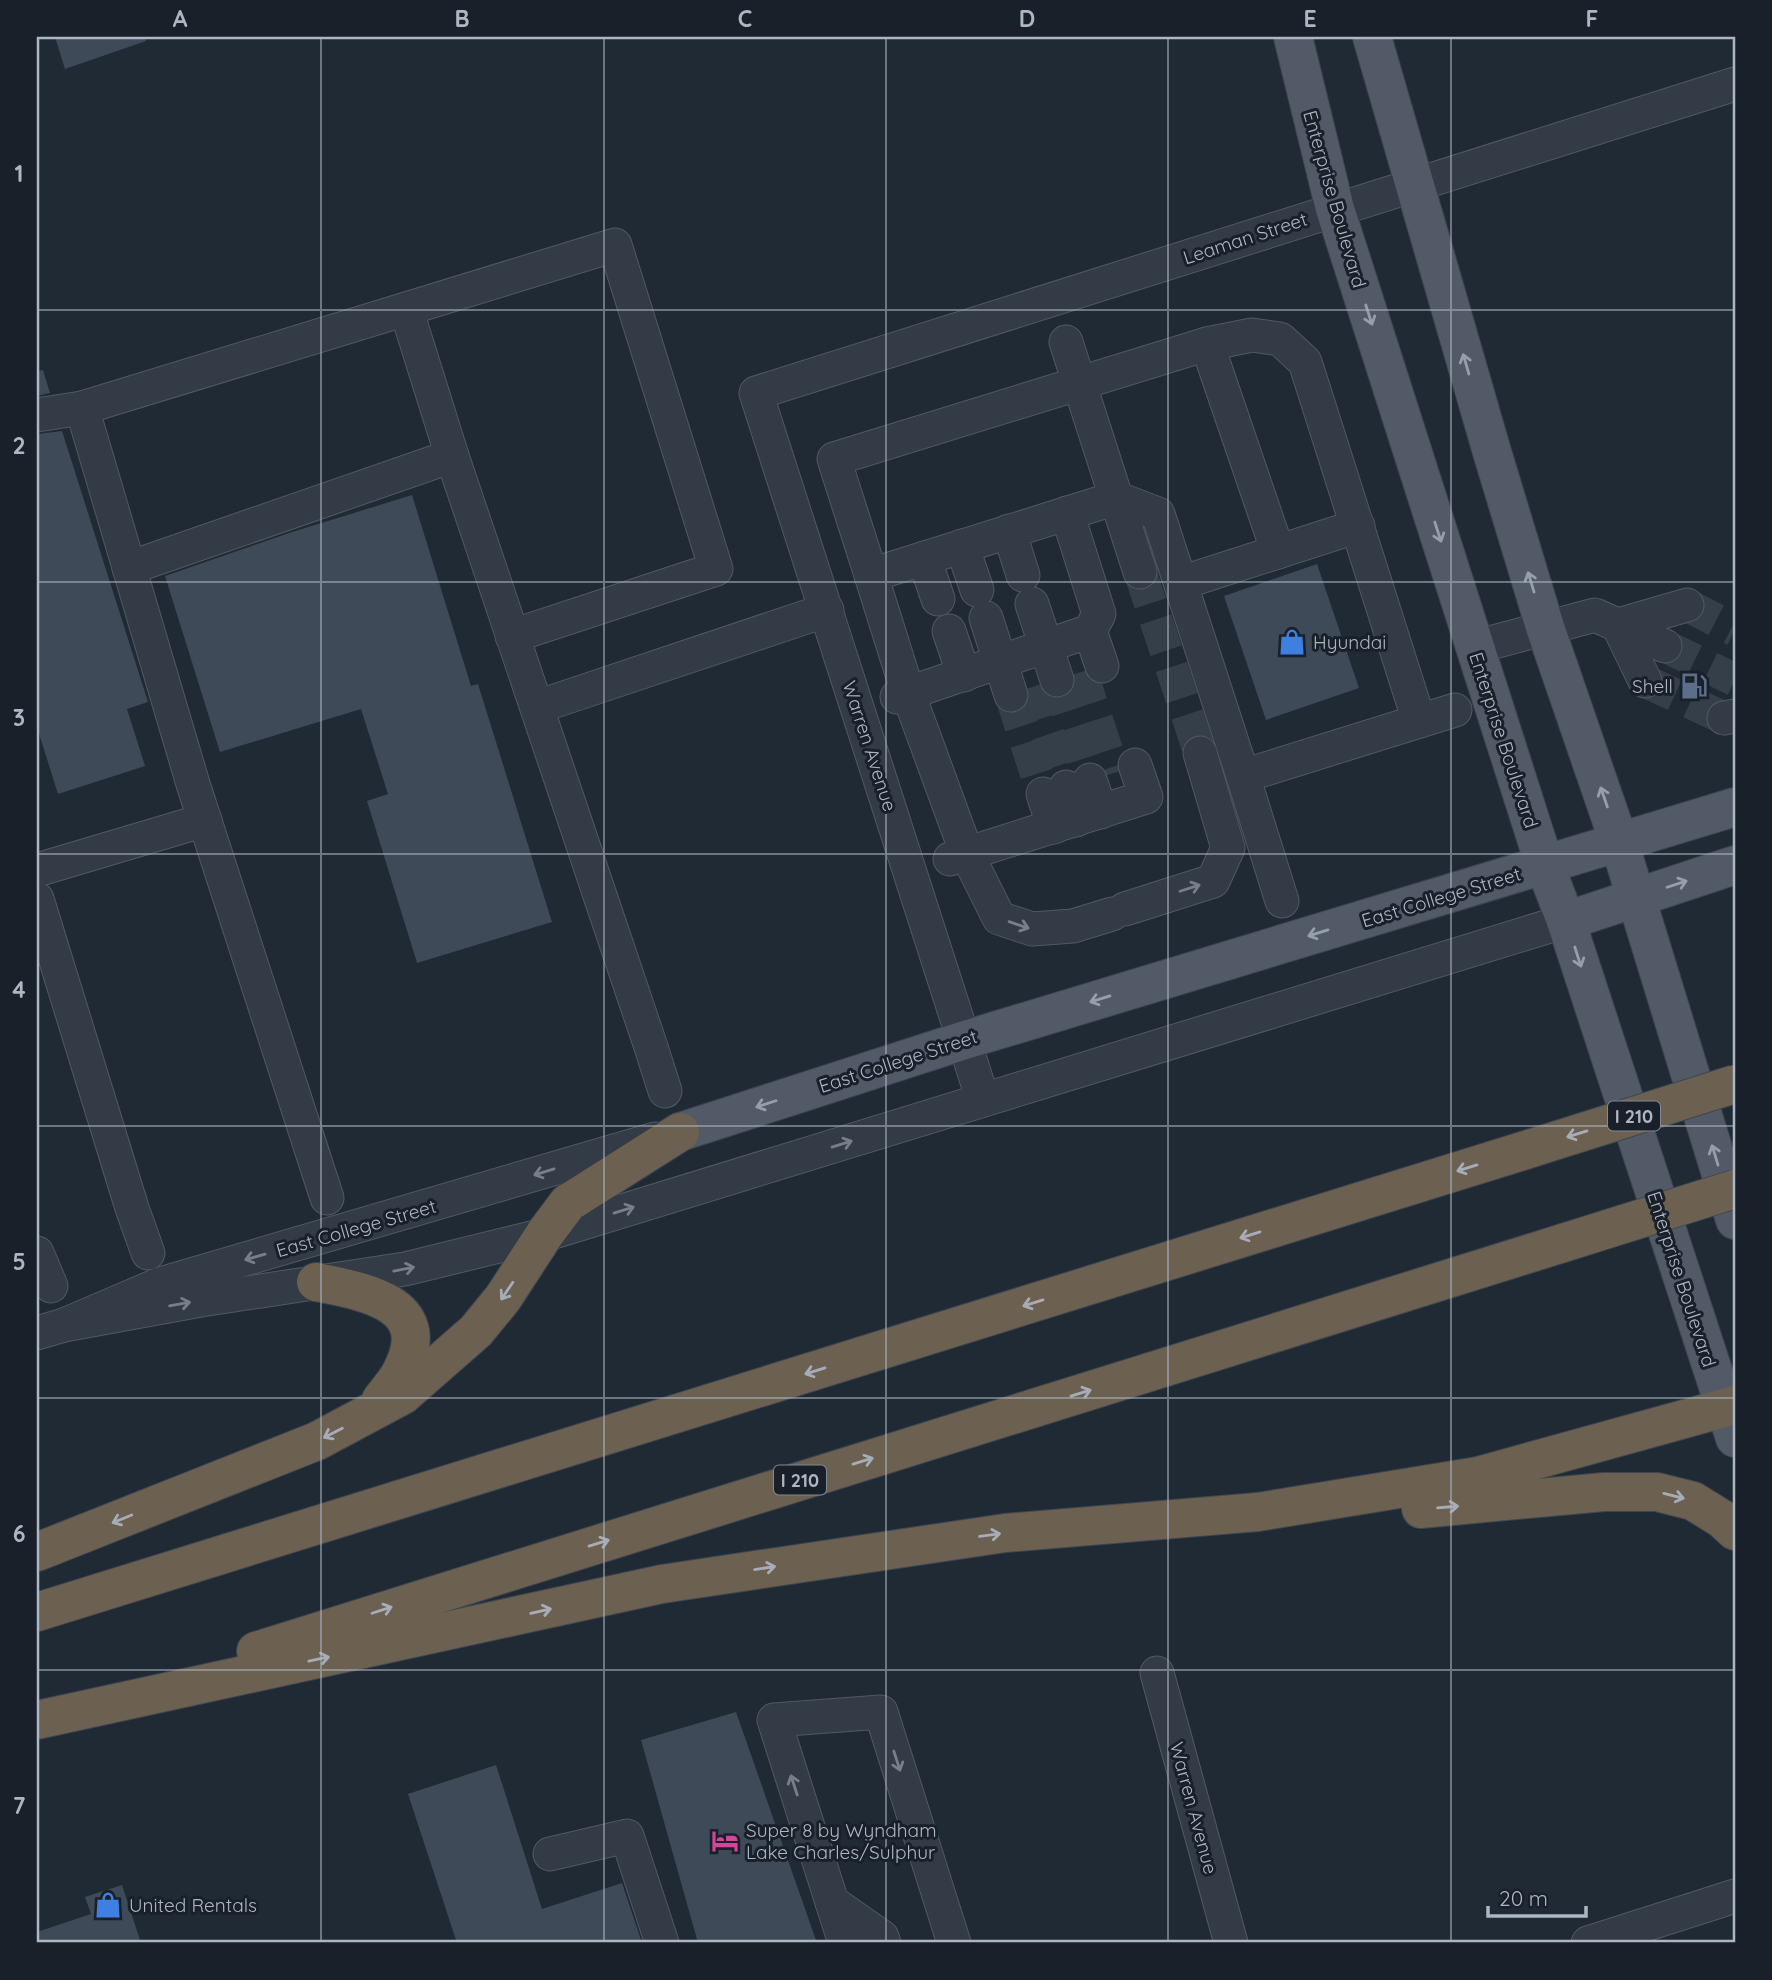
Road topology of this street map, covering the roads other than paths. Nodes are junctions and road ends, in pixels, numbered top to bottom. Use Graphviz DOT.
graph roads {
  1 [pos="1293,37"];
  2 [pos="1372,37"];
  3 [pos="1735,84"];
  4 [pos="1415,184"];
  5 [pos="1335,209"];
  6 [pos="406,309"];
  7 [pos="1066,341"];
  8 [pos="1207,344"];
  9 [pos="1079,384"];
  10 [pos="756,393"];
  11 [pos="82,408"];
  12 [pos="37,415"];
  13 [pos="452,456"];
  14 [pos="1116,498"];
  15 [pos="1067,513"];
  16 [pos="1358,526"];
  17 [pos="1009,531"];
  18 [pos="962,546"];
  19 [pos="1278,552"];
  20 [pos="924,558"];
  21 [pos="129,568"];
  22 [pos="1140,572"];
  23 [pos="871,575"];
  24 [pos="1181,583"];
  25 [pos="938,599"];
  26 [pos="1687,605"];
  27 [pos="827,610"];
  28 [pos="1618,625"];
  29 [pos="1545,627"];
  30 [pos="949,631"];
  31 [pos="512,636"];
  32 [pos="1046,646"];
  33 [pos="1665,646"];
  34 [pos="1475,647"];
  35 [pos="964,674"];
  36 [pos="1057,680"];
  37 [pos="1644,681"];
  38 [pos="903,695"];
  39 [pos="537,707"];
  40 [pos="1455,710"];
  41 [pos="1419,721"];
  42 [pos="1200,752"];
  43 [pos="1243,776"];
  44 [pos="1090,780"];
  45 [pos="1735,807"];
  46 [pos="1089,816"];
  47 [pos="205,820"];
  48 [pos="1619,842"];
  49 [pos="958,857"];
  50 [pos="1735,865"];
  51 [pos="1545,866"];
  52 [pos="37,870"];
  53 [pos="1636,898"];
  54 [pos="37,899"];
  55 [pos="1282,901"];
  56 [pos="1566,921"];
  57 [pos="965,1040"];
  58 [pos="1735,1084"];
  59 [pos="665,1091"];
  60 [pos="983,1100"];
  61 [pos="680,1132"];
  62 [pos="1735,1189"];
  63 [pos="327,1198"];
  64 [pos="1735,1220"];
  65 [pos="544,1235"];
  66 [pos="37,1253"];
  67 [pos="148,1253"];
  68 [pos="316,1282"];
  69 [pos="51,1286"];
  70 [pos="51,1329"];
  71 [pos="370,1415"];
  72 [pos="1732,1417"];
  73 [pos="1258,1512"];
  74 [pos="1735,1531"];
  75 [pos="37,1552"];
  76 [pos="37,1612"];
  77 [pos="1157,1673"];
  78 [pos="37,1720"];
  79 [pos="550,1854"];
  80 [pos="1735,1896"];
  81 [pos="832,1902"];
  82 [pos="1608,1940"];
  83 [pos="662,1943"];
  84 [pos="845,1943"];
  85 [pos="884,1943"];
  86 [pos="954,1943"];
  87 [pos="1231,1943"];
  1 -- 5 [label="main road, Enterprise Boulevard"];
  2 -- 4 [label="main road"];
  3 -- 4 [label="street, Leaman Street"];
  4 -- 5 [label="street, Leaman Street"];
  29 -- 4 [label="main road, one-way"];
  5 -- 10 [label="street, Leaman Street"];
  5 -- 34 [label="main road, Enterprise Boulevard, one-way"];
  6 -- 11 [label="street"];
  6 -- 13 [label="street"];
  6 -- 31 [label="street"];
  7 -- 9 [label="street"];
  8 -- 9 [label="street"];
  8 -- 16 [label="street"];
  8 -- 19 [label="street"];
  9 -- 14 [label="street"];
  9 -- 23 [label="street"];
  10 -- 27 [label="street, Warren Avenue"];
  11 -- 12 [label="street"];
  11 -- 21 [label="street"];
  13 -- 21 [label="street"];
  13 -- 31 [label="street"];
  14 -- 15 [label="street"];
  14 -- 22 [label="street"];
  14 -- 24 [label="street"];
  15 -- 17 [label="street"];
  15 -- 32 [label="street"];
  16 -- 19 [label="street"];
  16 -- 41 [label="street"];
  17 -- 18 [label="street"];
  17 -- 32 [label="street"];
  18 -- 20 [label="street"];
  18 -- 32 [label="street"];
  19 -- 24 [label="street"];
  20 -- 23 [label="street"];
  20 -- 25 [label="street"];
  21 -- 47 [label="street"];
  23 -- 38 [label="street"];
  24 -- 43 [label="street"];
  26 -- 28 [label="street"];
  27 -- 39 [label="street"];
  27 -- 57 [label="street, Warren Avenue"];
  28 -- 29 [label="street"];
  28 -- 33 [label="street"];
  28 -- 37 [label="street"];
  29 -- 34 [label="street"];
  48 -- 29 [label="main road, one-way"];
  30 -- 35 [label="street"];
  31 -- 39 [label="street"];
  32 -- 35 [label="street"];
  32 -- 36 [label="street"];
  32 -- 36 [label="street"];
  32 -- 36 [label="street"];
  34 -- 51 [label="main road, Enterprise Boulevard"];
  35 -- 38 [label="street"];
  38 -- 49 [label="street"];
  39 -- 59 [label="street"];
  40 -- 41 [label="street"];
  41 -- 43 [label="street"];
  49 -- 42 [label="street, one-way"];
  43 -- 55 [label="street"];
  44 -- 46 [label="street"];
  44 -- 46 [label="street"];
  44 -- 46 [label="street"];
  45 -- 48 [label="main road, East College Street"];
  46 -- 49 [label="street"];
  47 -- 52 [label="street"];
  47 -- 63 [label="street"];
  48 -- 51 [label="main road, East College Street"];
  48 -- 53 [label="main road"];
  53 -- 50 [label="main road, East College Street, one-way"];
  51 -- 56 [label="main road, Enterprise Boulevard"];
  51 -- 57 [label="main road, East College Street, one-way"];
  53 -- 56 [label="main road, East College Street"];
  64 -- 53 [label="main road, one-way"];
  54 -- 67 [label="street"];
  56 -- 60 [label="street, East College Street"];
  56 -- 72 [label="main road, Enterprise Boulevard, one-way"];
  57 -- 60 [label="street, Warren Avenue"];
  57 -- 61 [label="main road, East College Street, one-way"];
  58 -- 76 [label="highway, I 210, one-way, bridge"];
  65 -- 60 [label="street, East College Street, one-way"];
  61 -- 65 [label="highway"];
  61 -- 70 [label="street, East College Street, one-way"];
  78 -- 62 [label="highway, I 210, one-way, bridge"];
  68 -- 65 [label="street, East College Street, one-way"];
  65 -- 71 [label="highway, one-way"];
  66 -- 69 [label="street"];
  70 -- 68 [label="street, East College Street, one-way"];
  68 -- 71 [label="highway"];
  71 -- 75 [label="highway, one-way"];
  72 -- 73 [label="highway"];
  73 -- 74 [label="highway, one-way"];
  78 -- 73 [label="highway, one-way"];
  77 -- 87 [label="street, Warren Avenue"];
  79 -- 83 [label="street"];
  80 -- 82 [label="street"];
  81 -- 84 [label="street"];
  81 -- 85 [label="street"];
  81 -- 86 [label="street, one-way"];
}
